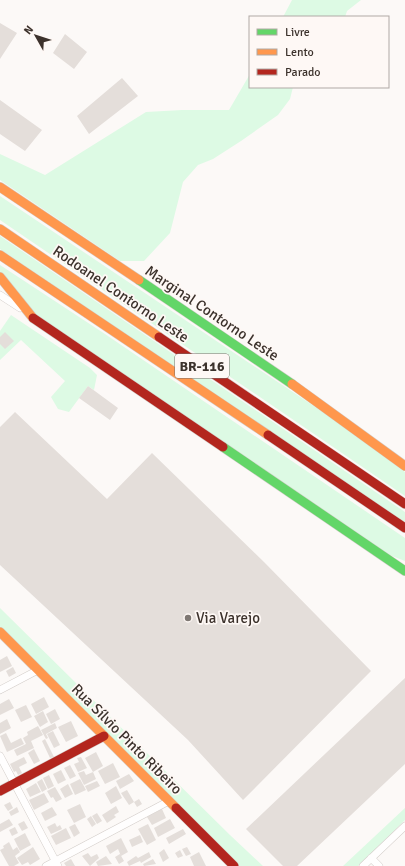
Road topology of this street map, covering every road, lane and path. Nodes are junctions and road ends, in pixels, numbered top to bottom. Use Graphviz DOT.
graph roads {
  1 [pos="0,187"];
  2 [pos="0,229"];
  3 [pos="0,254"];
  4 [pos="0,277"];
  5 [pos="0,295"];
  6 [pos="34,318"];
  7 [pos="405,466"];
  8 [pos="405,504"];
  9 [pos="405,528"];
  10 [pos="405,571"];
  11 [pos="0,632"];
  12 [pos="38,670"];
  13 [pos="0,690"];
  14 [pos="104,736"];
  15 [pos="0,756"];
  16 [pos="14,783"];
  17 [pos="0,791"];
  18 [pos="169,801"];
  19 [pos="405,826"];
  20 [pos="371,858"];
  21 [pos="57,864"];
  22 [pos="46,866"];
  23 [pos="233,866"];
  24 [pos="363,866"];
  25 [pos="379,866"];
  1 -- 7 [label="main road, Marginal Contorno Leste"];
  2 -- 8 [label="main road, Rodoanel Contorno Leste / BR-116"];
  3 -- 9 [label="main road, BR-116"];
  4 -- 6 [label="main road"];
  5 -- 6 [label="street"];
  6 -- 10 [label="main road"];
  11 -- 12 [label="main road, Rua Sílvio Pinto Ribeiro"];
  12 -- 13 [label="street"];
  12 -- 14 [label="main road, Rua Sílvio Pinto Ribeiro"];
  14 -- 16 [label="main road"];
  14 -- 18 [label="main road, Rua Sílvio Pinto Ribeiro"];
  15 -- 16 [label="street"];
  16 -- 17 [label="main road"];
  16 -- 21 [label="street"];
  18 -- 21 [label="street"];
  18 -- 23 [label="main road, Rua Sílvio Pinto Ribeiro"];
  19 -- 20 [label="street"];
  20 -- 24 [label="street"];
  20 -- 25 [label="street"];
  21 -- 22 [label="street"];
}
